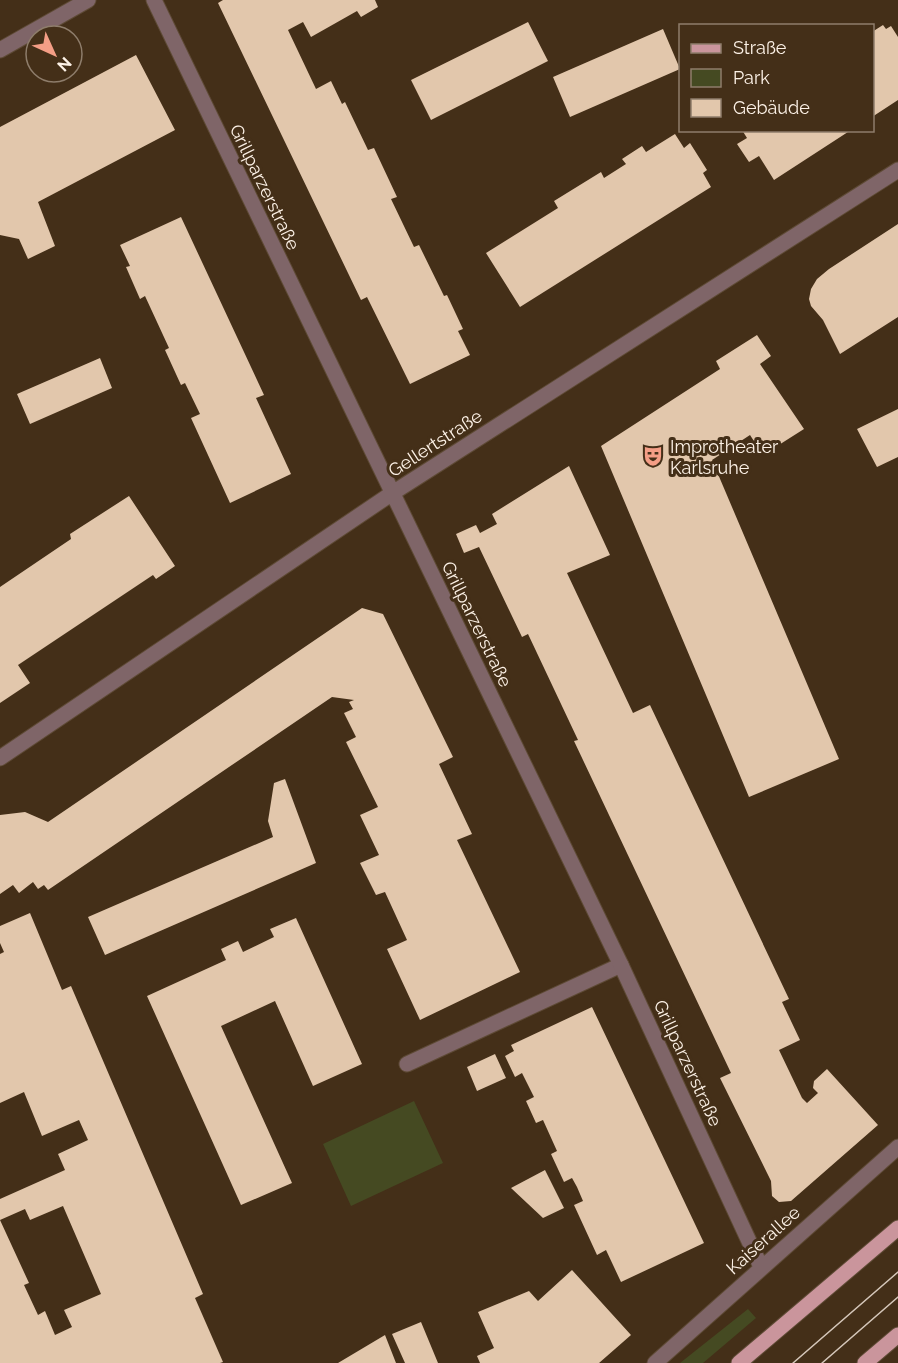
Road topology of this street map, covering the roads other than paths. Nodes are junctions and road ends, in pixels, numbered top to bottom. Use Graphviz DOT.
graph roads {
  1 [pos="88,0"];
  2 [pos="154,0"];
  3 [pos="0,50"];
  4 [pos="898,170"];
  5 [pos="391,494"];
  6 [pos="0,758"];
  7 [pos="621,964"];
  8 [pos="407,1064"];
  9 [pos="898,1147"];
  10 [pos="898,1228"];
  11 [pos="761,1267"];
  12 [pos="898,1335"];
  13 [pos="656,1363"];
  14 [pos="739,1363"];
  15 [pos="866,1363"];
  1 -- 3 [label="street"];
  2 -- 5 [label="street, Grillparzerstraße"];
  4 -- 5 [label="street, Gellertstraße"];
  5 -- 6 [label="street, Gellertstraße"];
  5 -- 7 [label="street, Grillparzerstraße"];
  7 -- 8 [label="street"];
  7 -- 11 [label="street, Grillparzerstraße"];
  9 -- 11 [label="street, Kaiserallee"];
  10 -- 14 [label="main road"];
  11 -- 13 [label="street, Kaiserallee"];
  12 -- 15 [label="main road"];
}
